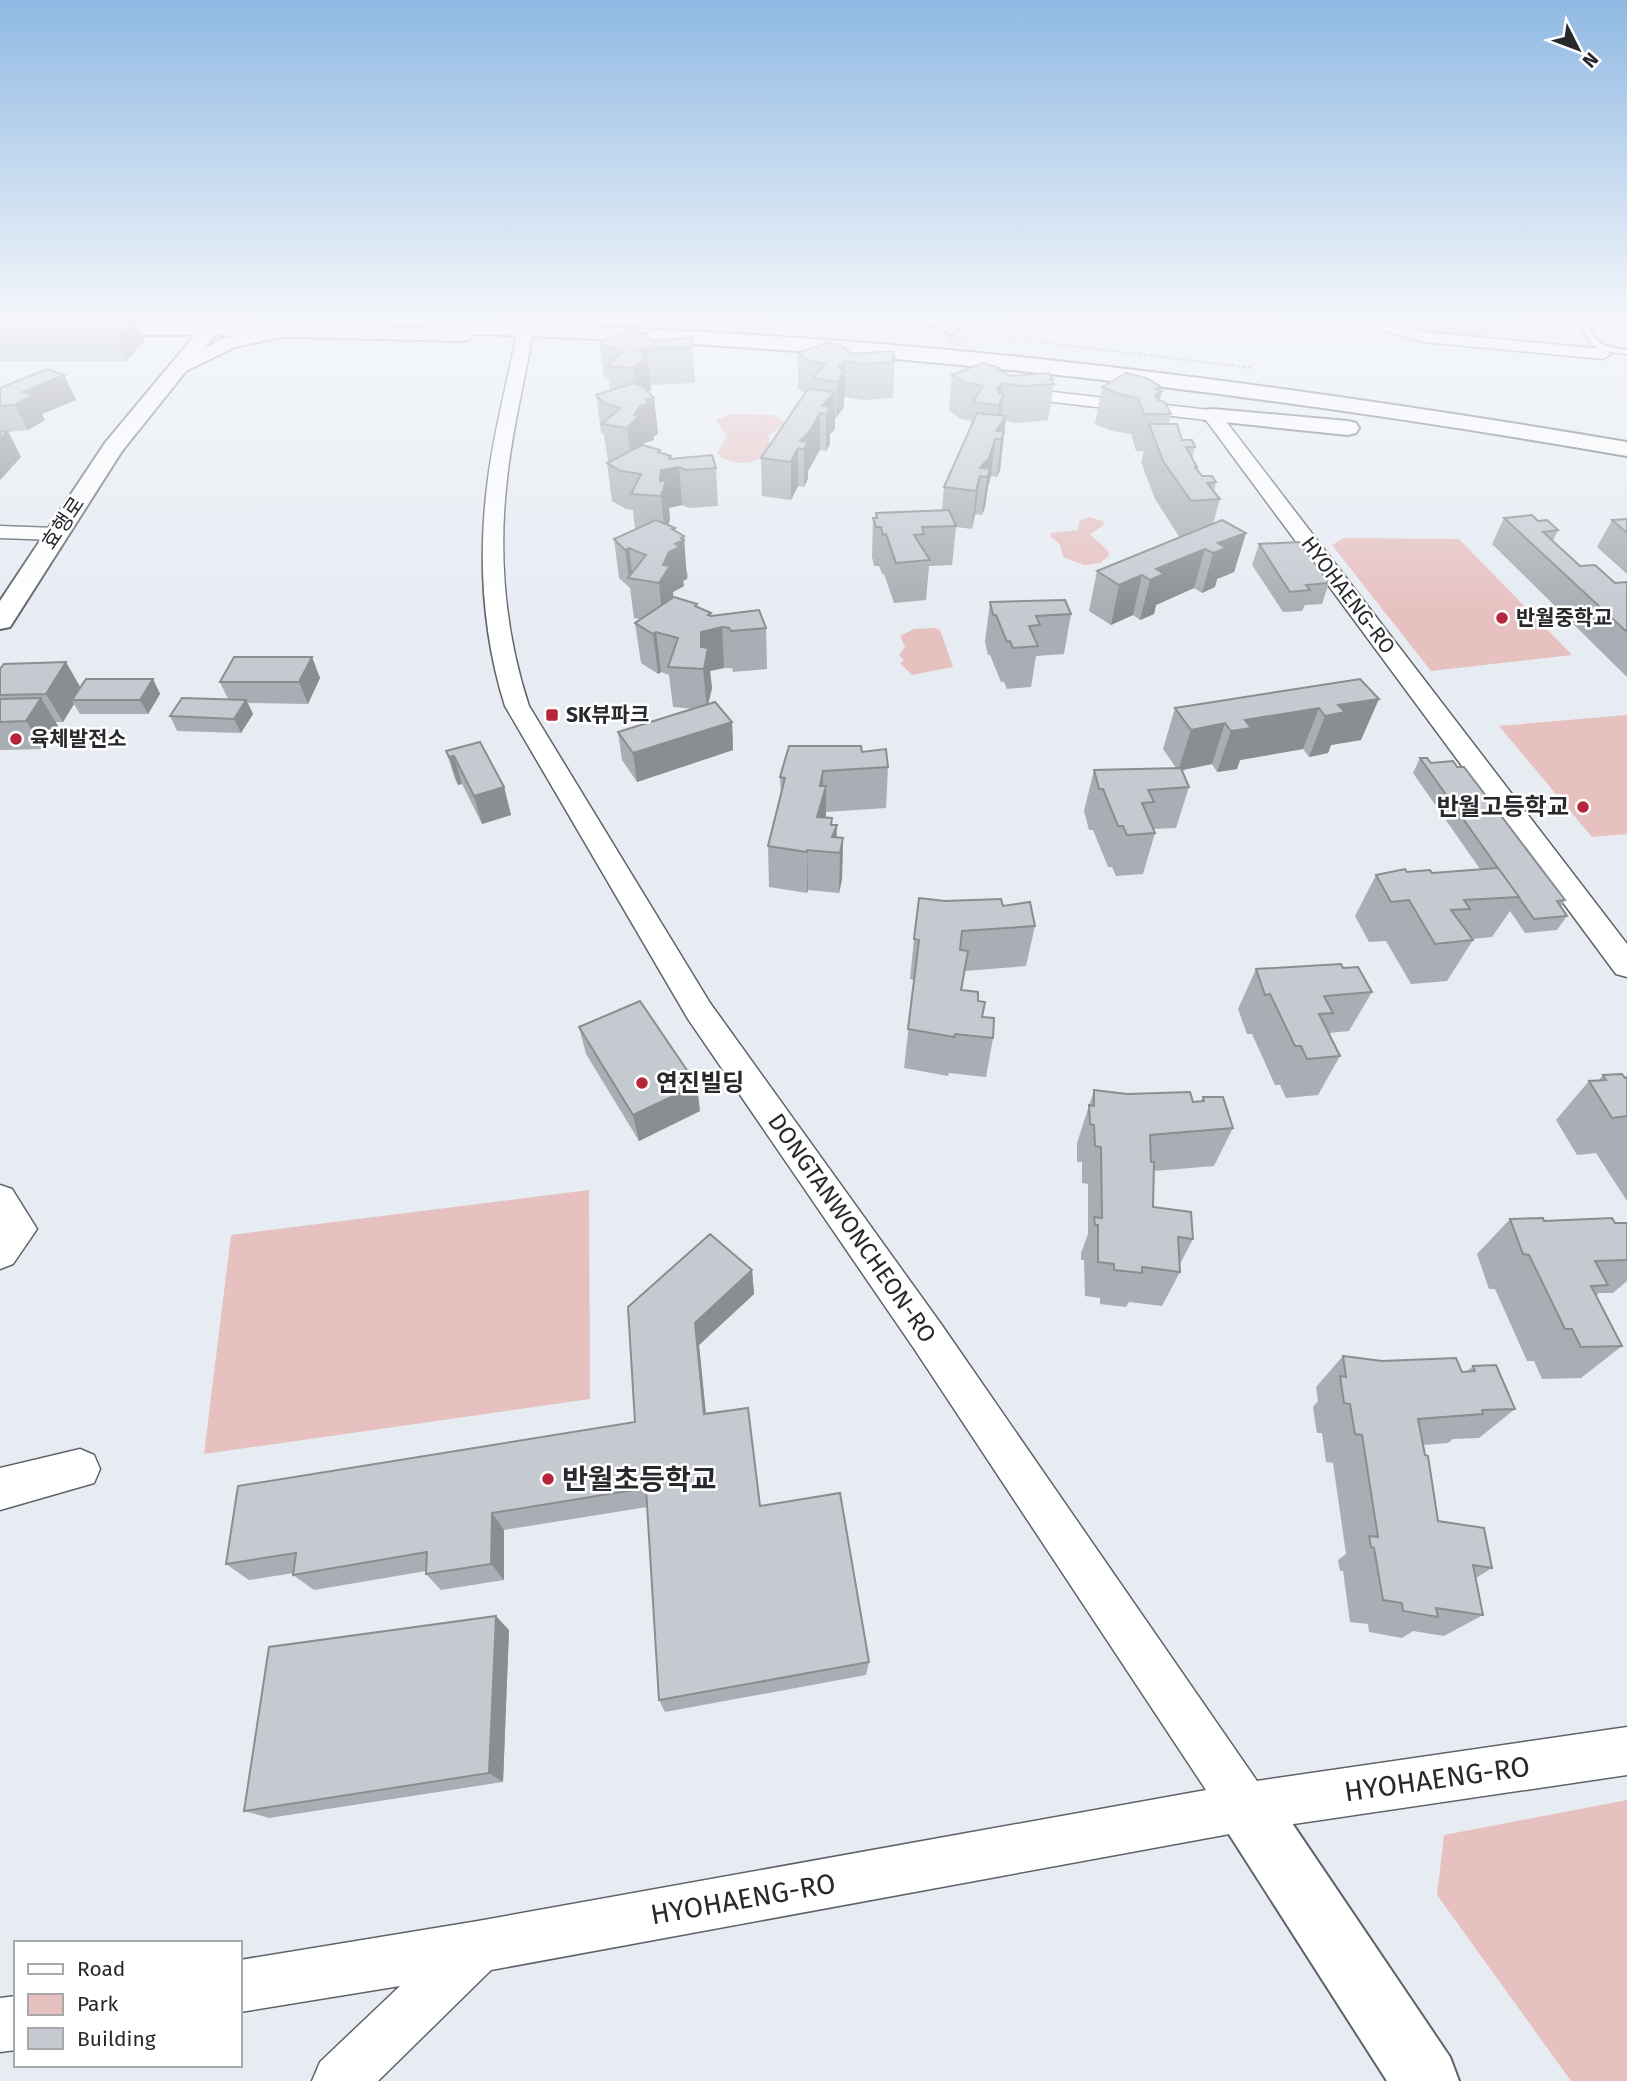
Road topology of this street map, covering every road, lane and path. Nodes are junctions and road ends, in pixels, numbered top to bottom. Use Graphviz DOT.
graph roads {
  1 [pos="138,417"];
  2 [pos="509,417"];
  3 [pos="1214,417"];
  4 [pos="1233,417"];
  5 [pos="1443,417"];
  6 [pos="1519,417"];
  7 [pos="1368,431"];
  8 [pos="1627,434"];
  9 [pos="1627,449"];
  10 [pos="1542,456"];
  11 [pos="1615,469"];
  12 [pos="0,532"];
  13 [pos="55,534"];
  14 [pos="0,621"];
  15 [pos="1627,966"];
  16 [pos="0,1200"];
  17 [pos="0,1253"];
  18 [pos="80,1469"];
  19 [pos="0,1489"];
  20 [pos="1627,1751"];
  21 [pos="1246,1807"];
  22 [pos="478,1947"];
  23 [pos="242,1986"];
  24 [pos="339,2081"];
  25 [pos="1426,2081"];
  1 -- 13 [label="main road, 효행로"];
  2 -- 21 [label="street, DONGTANWONCHEON-RO"];
  3 -- 15 [label="street, HYOHAENG-RO"];
  4 -- 7 [label="main road"];
  5 -- 9 [label="main road"];
  6 -- 8 [label="main road"];
  10 -- 11 [label="main road"];
  12 -- 13 [label="street"];
  13 -- 14 [label="main road, 효행로"];
  16 -- 17 [label="street"];
  18 -- 19 [label="street"];
  20 -- 21 [label="street, HYOHAENG-RO"];
  21 -- 22 [label="street, HYOHAENG-RO"];
  21 -- 25 [label="main road"];
  22 -- 23 [label="street, HYOHAENG-RO"];
  22 -- 24 [label="street"];
}
